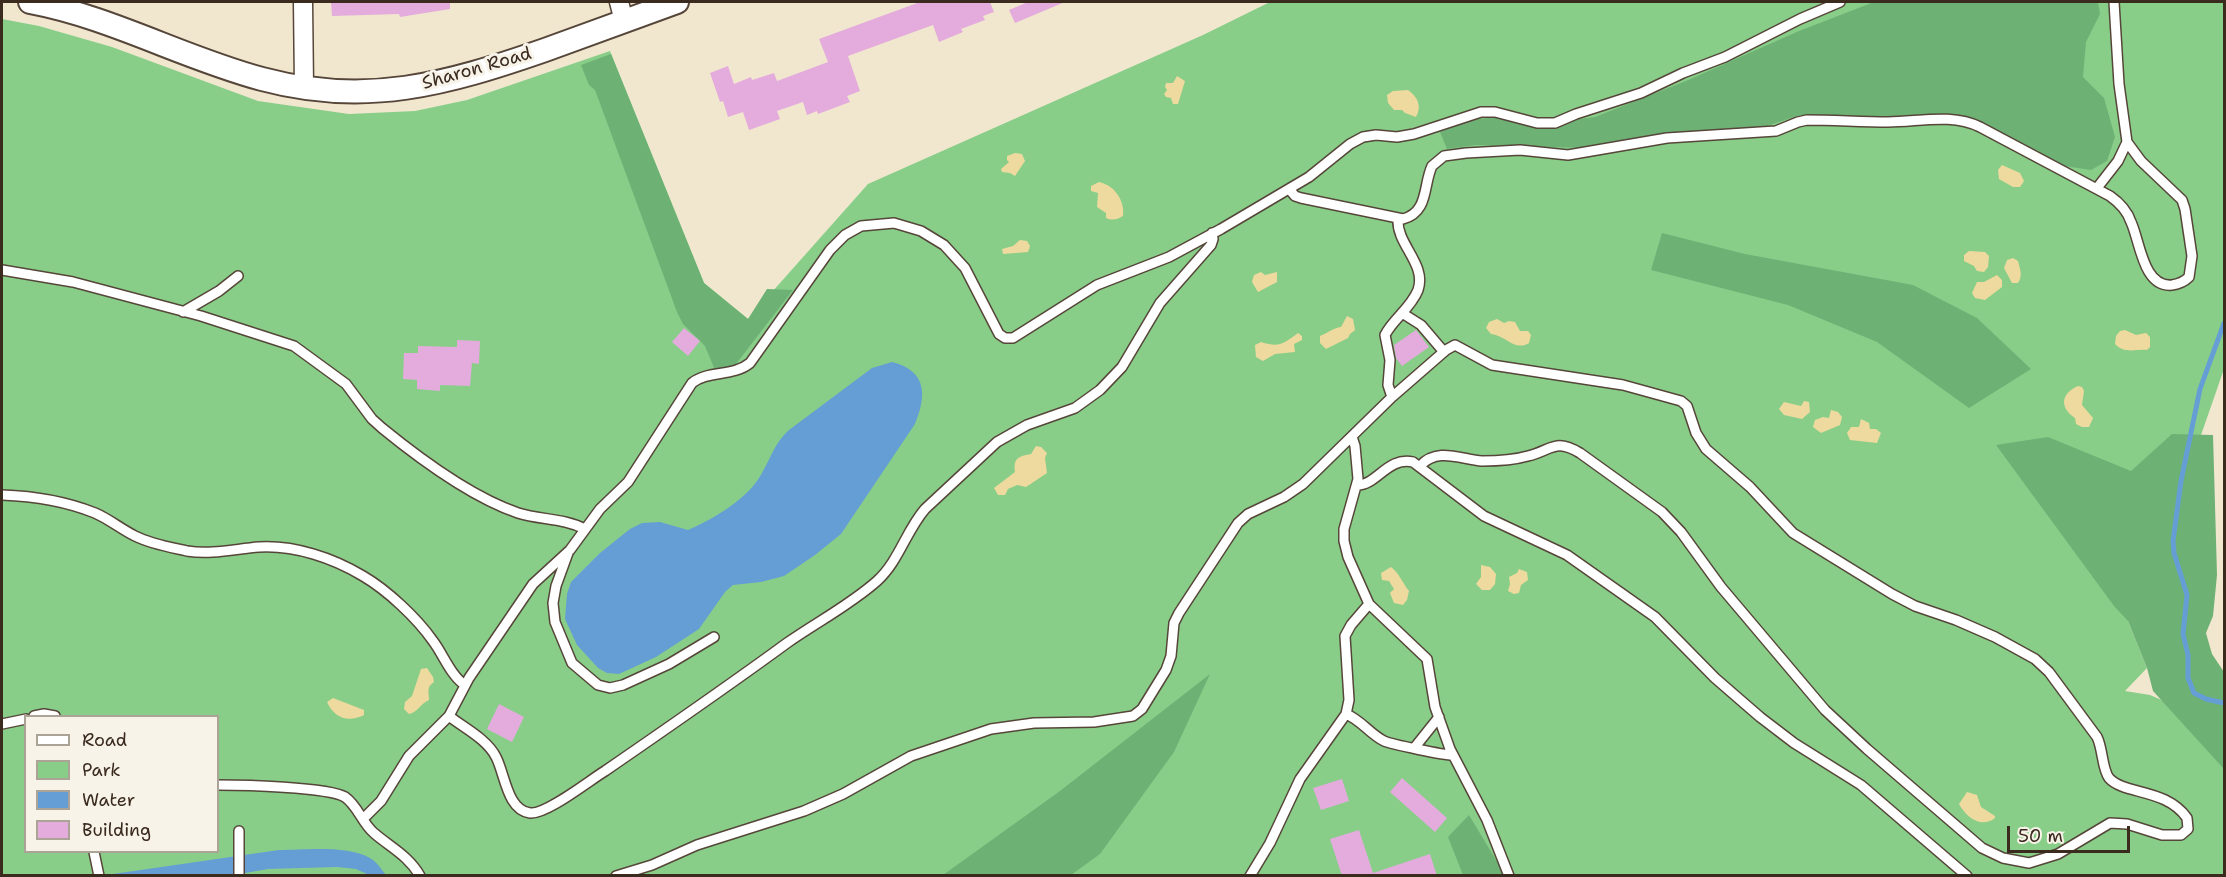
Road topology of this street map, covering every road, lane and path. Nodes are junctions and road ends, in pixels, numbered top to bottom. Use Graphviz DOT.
graph roads {
  1 [pos="303,2"];
  2 [pos="676,2"];
  3 [pos="1840,2"];
  4 [pos="2114,2"];
  5 [pos="43,3"];
  6 [pos="622,11"];
  7 [pos="304,87"];
  8 [pos="2127,142"];
  9 [pos="2097,188"];
  10 [pos="1289,189"];
  11 [pos="1398,219"];
  12 [pos="1212,233"];
  13 [pos="2,270"];
  14 [pos="238,276"];
  15 [pos="183,312"];
  16 [pos="1402,313"];
  17 [pos="1444,352"];
  18 [pos="1392,397"];
  19 [pos="1352,437"];
  20 [pos="1420,466"];
  21 [pos="1357,485"];
  22 [pos="2,495"];
  23 [pos="585,529"];
  24 [pos="567,553"];
  25 [pos="1369,604"];
  26 [pos="714,637"];
  27 [pos="465,685"];
  28 [pos="1346,714"];
  29 [pos="448,716"];
  30 [pos="1439,717"];
  31 [pos="24,719"];
  32 [pos="2,724"];
  33 [pos="1415,747"];
  34 [pos="1453,755"];
  35 [pos="219,785"];
  36 [pos="363,819"];
  37 [pos="239,831"];
  38 [pos="94,853"];
  39 [pos="420,874"];
  40 [pos="99,876"];
  41 [pos="239,876"];
  42 [pos="408,876"];
  43 [pos="616,876"];
  44 [pos="1251,876"];
  45 [pos="1509,876"];
  46 [pos="1967,876"];
  1 -- 7 [label="street"];
  2 -- 6 [label="street, Sharon Road"];
  3 -- 10 [label="lane"];
  4 -- 8 [label="lane"];
  5 -- 7 [label="street, Sharon Road"];
  6 -- 7 [label="street, Sharon Road"];
  8 -- 9 [label="lane"];
  8 -- 9 [label="lane"];
  9 -- 11 [label="lane"];
  10 -- 11 [label="lane"];
  10 -- 12 [label="lane"];
  11 -- 16 [label="lane"];
  12 -- 23 [label="lane"];
  12 -- 29 [label="lane"];
  13 -- 15 [label="lane"];
  14 -- 15 [label="lane"];
  15 -- 23 [label="lane"];
  16 -- 17 [label="lane"];
  16 -- 18 [label="lane"];
  17 -- 18 [label="lane"];
  17 -- 20 [label="lane"];
  18 -- 19 [label="lane"];
  19 -- 21 [label="lane"];
  19 -- 43 [label="lane"];
  20 -- 21 [label="lane"];
  20 -- 46 [label="lane"];
  21 -- 25 [label="lane"];
  22 -- 27 [label="lane"];
  23 -- 24 [label="lane"];
  24 -- 26 [label="lane"];
  24 -- 27 [label="lane"];
  25 -- 28 [label="lane"];
  25 -- 30 [label="lane"];
  27 -- 29 [label="lane"];
  28 -- 33 [label="lane"];
  28 -- 44 [label="lane"];
  29 -- 36 [label="lane"];
  30 -- 33 [label="lane"];
  30 -- 34 [label="lane"];
  31 -- 32 [label="lane"];
  33 -- 34 [label="lane"];
  34 -- 45 [label="lane"];
  35 -- 36 [label="lane"];
  36 -- 39 [label="lane"];
  37 -- 41 [label="lane"];
  38 -- 40 [label="lane"];
  39 -- 42 [label="lane"];
}
